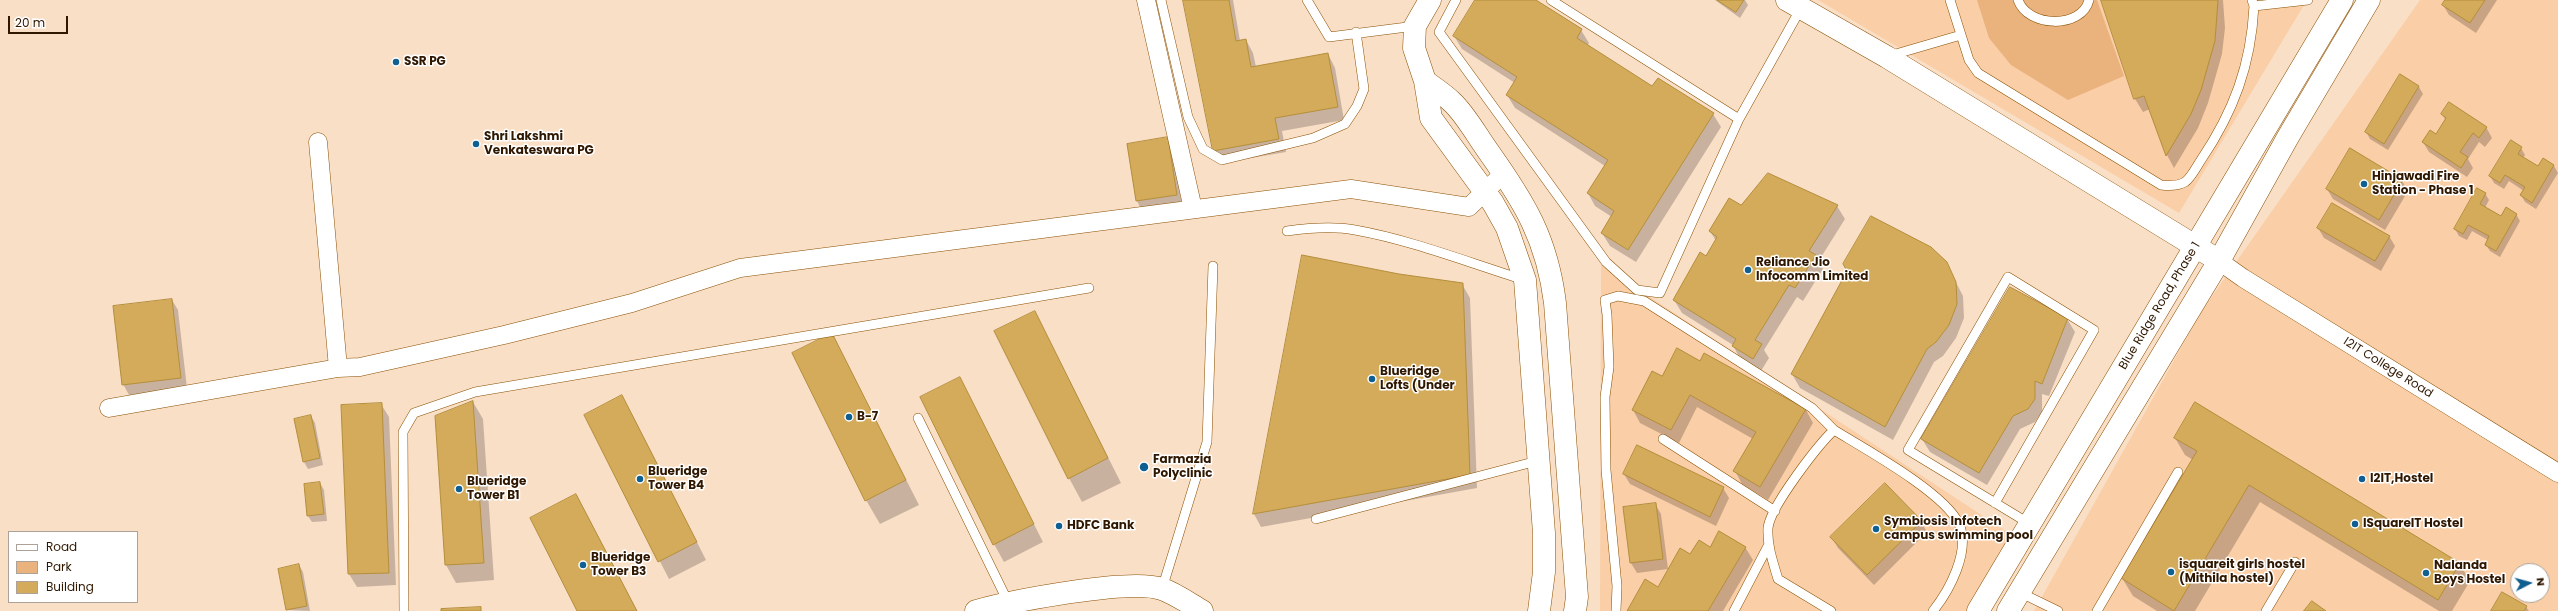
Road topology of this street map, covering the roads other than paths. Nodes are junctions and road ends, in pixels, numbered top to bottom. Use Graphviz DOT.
graph roads {
  1 [pos="1146,0"];
  2 [pos="1161,0"];
  3 [pos="1307,0"];
  4 [pos="1430,0"];
  5 [pos="1456,0"];
  6 [pos="1551,0"];
  7 [pos="1950,0"];
  8 [pos="2018,0"];
  9 [pos="2089,0"];
  10 [pos="2308,0"];
  11 [pos="2342,0"];
  12 [pos="2369,0"];
  13 [pos="2253,3"];
  14 [pos="1794,4"];
  15 [pos="1415,26"];
  16 [pos="1356,32"];
  17 [pos="1961,35"];
  18 [pos="1887,57"];
  19 [pos="1425,82"];
  20 [pos="1739,118"];
  21 [pos="318,142"];
  22 [pos="1504,173"];
  23 [pos="1485,192"];
  24 [pos="1193,209"];
  25 [pos="1287,231"];
  26 [pos="2196,246"];
  27 [pos="2220,261"];
  28 [pos="1213,266"];
  29 [pos="1525,280"];
  30 [pos="1089,288"];
  31 [pos="338,368"];
  32 [pos="109,408"];
  33 [pos="918,418"];
  34 [pos="1834,430"];
  35 [pos="1663,439"];
  36 [pos="1537,461"];
  37 [pos="2178,472"];
  38 [pos="2558,473"];
  39 [pos="1995,503"];
  40 [pos="1775,511"];
  41 [pos="1316,519"];
  42 [pos="2030,524"];
  43 [pos="1769,544"];
  44 [pos="2295,562"];
  45 [pos="1162,589"];
  46 [pos="2019,592"];
  47 [pos="1010,607"];
  48 [pos="404,611"];
  49 [pos="976,611"];
  50 [pos="1202,611"];
  51 [pos="1539,611"];
  52 [pos="1575,611"];
  53 [pos="1616,611"];
  54 [pos="1734,611"];
  55 [pos="1831,611"];
  56 [pos="1933,611"];
  57 [pos="1978,611"];
  58 [pos="2008,611"];
  59 [pos="2058,611"];
  60 [pos="2097,611"];
  61 [pos="2266,611"];
  1 -- 24 [label="street"];
  2 -- 16 [label="lane"];
  3 -- 16 [label="lane"];
  4 -- 15 [label="street"];
  5 -- 20 [label="lane"];
  6 -- 20 [label="lane"];
  7 -- 17 [label="lane"];
  8 -- 9 [label="lane"];
  10 -- 13 [label="lane"];
  11 -- 26 [label="street, Blue Ridge Road, Phase 1"];
  12 -- 27 [label="street"];
  13 -- 17 [label="lane"];
  14 -- 18 [label="street"];
  14 -- 20 [label="lane"];
  15 -- 16 [label="lane"];
  15 -- 19 [label="street"];
  17 -- 18 [label="lane"];
  18 -- 26 [label="street"];
  19 -- 22 [label="street"];
  19 -- 23 [label="street"];
  21 -- 31 [label="street"];
  22 -- 23 [label="street"];
  22 -- 52 [label="street"];
  23 -- 24 [label="street"];
  23 -- 29 [label="street"];
  24 -- 31 [label="street"];
  25 -- 29 [label="lane"];
  26 -- 27 [label="street"];
  26 -- 42 [label="street, Blue Ridge Road, Phase 1"];
  27 -- 38 [label="street, I2IT College Road"];
  27 -- 46 [label="street"];
  28 -- 45 [label="lane"];
  29 -- 36 [label="street"];
  30 -- 48 [label="lane"];
  31 -- 32 [label="street"];
  33 -- 47 [label="lane"];
  34 -- 40 [label="lane"];
  34 -- 53 [label="lane"];
  34 -- 56 [label="lane"];
  35 -- 40 [label="lane"];
  36 -- 41 [label="lane"];
  36 -- 51 [label="street"];
  37 -- 60 [label="lane"];
  39 -- 39 [label="lane"];
  39 -- 42 [label="lane"];
  40 -- 43 [label="lane"];
  42 -- 57 [label="street, Blue Ridge Road, Phase 1"];
  43 -- 54 [label="lane"];
  43 -- 55 [label="lane"];
  44 -- 61 [label="lane"];
  45 -- 47 [label="street"];
  45 -- 50 [label="street"];
  46 -- 58 [label="street"];
  46 -- 59 [label="lane"];
  47 -- 49 [label="street"];
}
